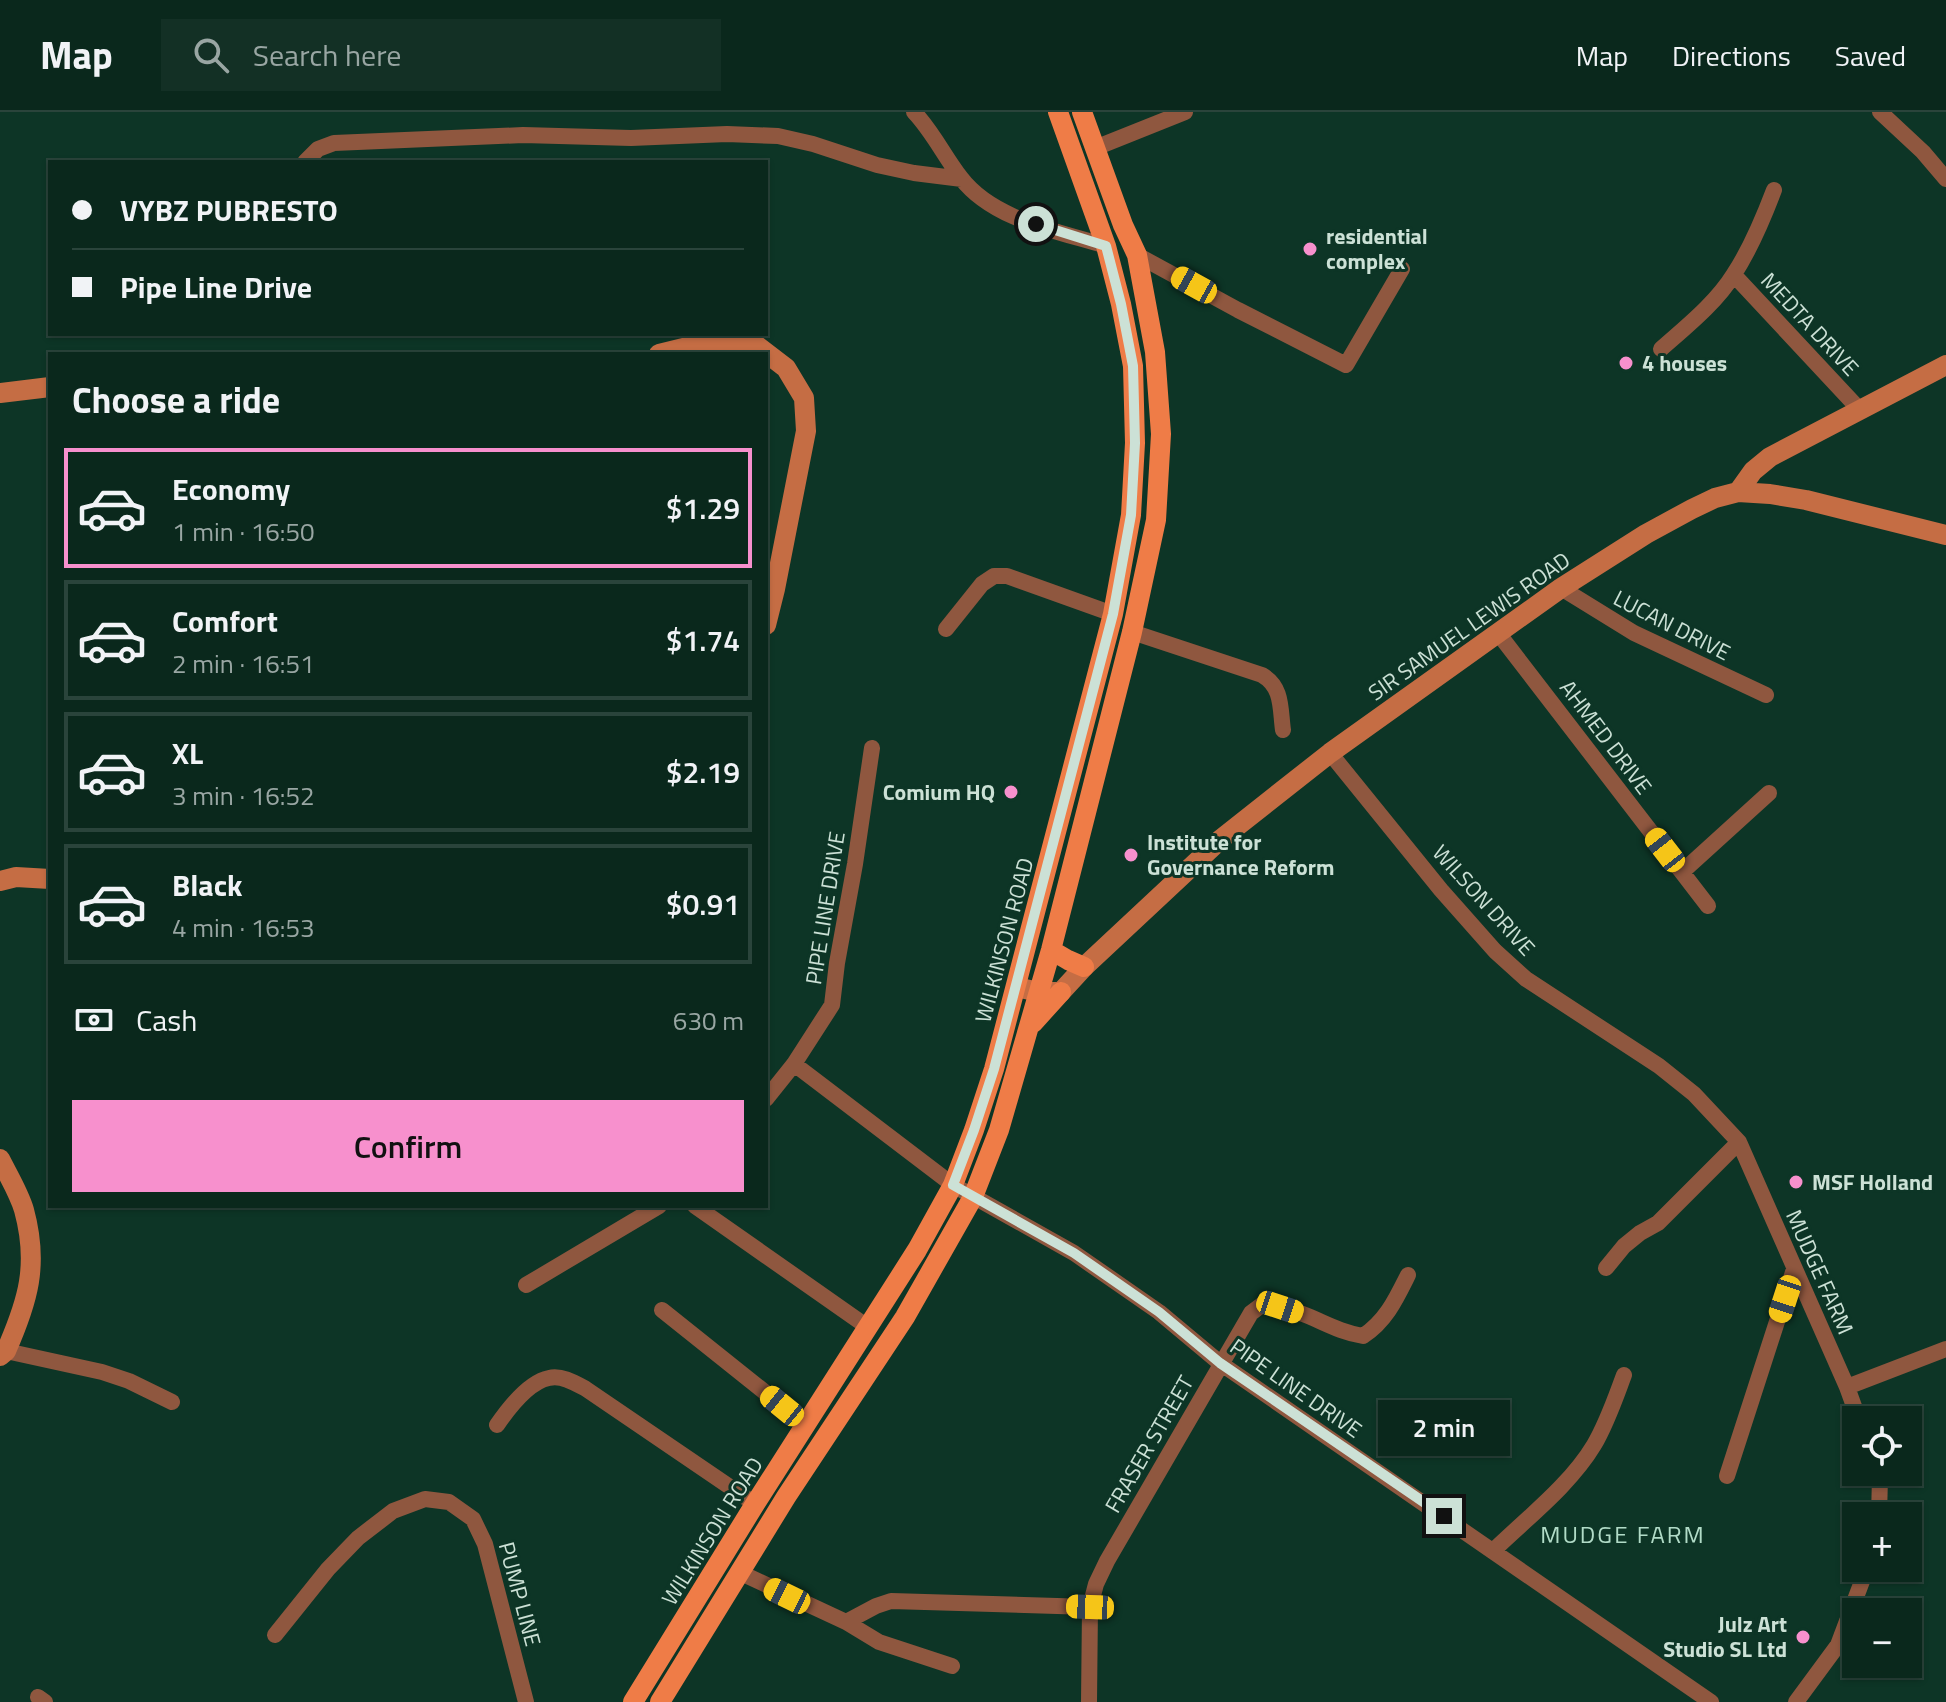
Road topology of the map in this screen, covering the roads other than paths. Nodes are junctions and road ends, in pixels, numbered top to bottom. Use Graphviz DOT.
graph roads {
  1 [pos="914,112"];
  2 [pos="1058,112"];
  3 [pos="1082,112"];
  4 [pos="1185,112"];
  5 [pos="1880,112"];
  6 [pos="1095,148"];
  7 [pos="307,160"];
  8 [pos="962,179"];
  9 [pos="1946,179"];
  10 [pos="1774,190"];
  11 [pos="1106,246"];
  12 [pos="1137,255"];
  13 [pos="1402,269"];
  14 [pos="1734,275"];
  15 [pos="1661,349"];
  16 [pos="667,352"];
  17 [pos="765,352"];
  18 [pos="768,354"];
  19 [pos="1946,365"];
  20 [pos="48,387"];
  21 [pos="0,393"];
  22 [pos="1859,409"];
  23 [pos="1738,492"];
  24 [pos="1946,535"];
  25 [pos="1561,588"];
  26 [pos="1113,614"];
  27 [pos="768,617"];
  28 [pos="946,629"];
  29 [pos="1132,632"];
  30 [pos="1498,633"];
  31 [pos="1766,695"];
  32 [pos="1283,730"];
  33 [pos="872,748"];
  34 [pos="1330,753"];
  35 [pos="1769,793"];
  36 [pos="1682,872"];
  37 [pos="48,879"];
  38 [pos="0,881"];
  39 [pos="1708,906"];
  40 [pos="1051,950"];
  41 [pos="1084,967"];
  42 [pos="1018,979"];
  43 [pos="1042,984"];
  44 [pos="1061,992"];
  45 [pos="1028,1029"];
  46 [pos="794,1064"];
  47 [pos="768,1096"];
  48 [pos="1739,1142"];
  49 [pos="0,1159"];
  50 [pos="953,1185"];
  51 [pos="973,1197"];
  52 [pos="656,1208"];
  53 [pos="698,1208"];
  54 [pos="1606,1268"];
  55 [pos="1794,1269"];
  56 [pos="1408,1275"];
  57 [pos="526,1285"];
  58 [pos="662,1310"];
  59 [pos="869,1328"];
  60 [pos="1946,1349"];
  61 [pos="3,1354"];
  62 [pos="1220,1363"];
  63 [pos="1624,1375"];
  64 [pos="1847,1387"];
  65 [pos="172,1402"];
  66 [pos="1854,1406"];
  67 [pos="497,1425"];
  68 [pos="806,1425"];
  69 [pos="1727,1476"];
  70 [pos="755,1504"];
  71 [pos="1494,1550"];
  72 [pos="741,1573"];
  73 [pos="1862,1582"];
  74 [pos="1090,1607"];
  75 [pos="846,1622"];
  76 [pos="275,1635"];
  77 [pos="952,1666"];
  78 [pos="526,1702"];
  79 [pos="633,1702"];
  80 [pos="660,1702"];
  81 [pos="1089,1702"];
  82 [pos="1711,1702"];
  83 [pos="1796,1702"];
  1 -- 8 [label="street"];
  2 -- 11 [label="main road, WILKINSON ROAD"];
  3 -- 6 [label="main road, WILKINSON ROAD"];
  4 -- 6 [label="street"];
  5 -- 9 [label="street"];
  6 -- 12 [label="main road, WILKINSON ROAD"];
  7 -- 8 [label="street"];
  8 -- 11 [label="street"];
  10 -- 14 [label="street"];
  11 -- 26 [label="main road, WILKINSON ROAD"];
  12 -- 13 [label="street"];
  12 -- 29 [label="main road, WILKINSON ROAD"];
  14 -- 15 [label="street, MEDTA DRIVE"];
  14 -- 22 [label="street, MEDTA DRIVE"];
  16 -- 17 [label="main road"];
  18 -- 27 [label="main road"];
  19 -- 22 [label="main road"];
  20 -- 21 [label="main road"];
  22 -- 23 [label="main road"];
  23 -- 24 [label="main road, SIR SAMUEL LEWIS ROAD"];
  23 -- 25 [label="main road, SIR SAMUEL LEWIS ROAD"];
  25 -- 30 [label="main road, SIR SAMUEL LEWIS ROAD"];
  25 -- 31 [label="street, LUCAN DRIVE"];
  26 -- 28 [label="street"];
  26 -- 42 [label="main road, WILKINSON ROAD"];
  29 -- 32 [label="street"];
  29 -- 40 [label="main road, WILKINSON ROAD"];
  30 -- 34 [label="main road, SIR SAMUEL LEWIS ROAD"];
  30 -- 36 [label="street, AHMED DRIVE"];
  33 -- 46 [label="street, PIPE LINE DRIVE"];
  34 -- 41 [label="main road, SIR SAMUEL LEWIS ROAD"];
  34 -- 48 [label="street, WILSON DRIVE"];
  35 -- 36 [label="street"];
  36 -- 39 [label="street, AHMED DRIVE"];
  37 -- 38 [label="main road"];
  40 -- 41 [label="main road"];
  40 -- 43 [label="main road, WILKINSON ROAD"];
  41 -- 43 [label="main road"];
  41 -- 44 [label="main road, SIR SAMUEL LEWIS ROAD"];
  42 -- 43 [label="main road"];
  42 -- 50 [label="main road, WILKINSON ROAD"];
  43 -- 44 [label="main road"];
  43 -- 45 [label="main road, WILKINSON ROAD"];
  44 -- 45 [label="main road"];
  45 -- 51 [label="main road, WILKINSON ROAD"];
  46 -- 47 [label="street, PIPE LINE DRIVE"];
  46 -- 50 [label="street"];
  48 -- 54 [label="street"];
  48 -- 55 [label="street, MUDGE FARM"];
  49 -- 61 [label="main road"];
  50 -- 51 [label="street, PIPE LINE DRIVE"];
  50 -- 59 [label="main road, WILKINSON ROAD"];
  51 -- 62 [label="street, PIPE LINE DRIVE"];
  51 -- 72 [label="main road, WILKINSON ROAD"];
  52 -- 57 [label="street"];
  53 -- 59 [label="street"];
  55 -- 64 [label="street, MUDGE FARM"];
  55 -- 69 [label="street"];
  56 -- 62 [label="street, FRASER STREET"];
  58 -- 68 [label="street"];
  59 -- 68 [label="main road, WILKINSON ROAD"];
  60 -- 64 [label="street"];
  61 -- 65 [label="street"];
  62 -- 71 [label="street, PIPE LINE DRIVE"];
  62 -- 74 [label="street, FRASER STREET"];
  63 -- 71 [label="street"];
  64 -- 66 [label="street, MUDGE FARM"];
  67 -- 70 [label="street"];
  68 -- 70 [label="main road, WILKINSON ROAD"];
  70 -- 79 [label="main road, WILKINSON ROAD"];
  71 -- 82 [label="street, PIPE LINE DRIVE"];
  72 -- 75 [label="street"];
  72 -- 80 [label="main road, WILKINSON ROAD"];
  73 -- 83 [label="street"];
  74 -- 75 [label="street"];
  74 -- 81 [label="street, FRASER STREET"];
  75 -- 77 [label="street"];
  76 -- 78 [label="street, PUMP LINE"];
}
